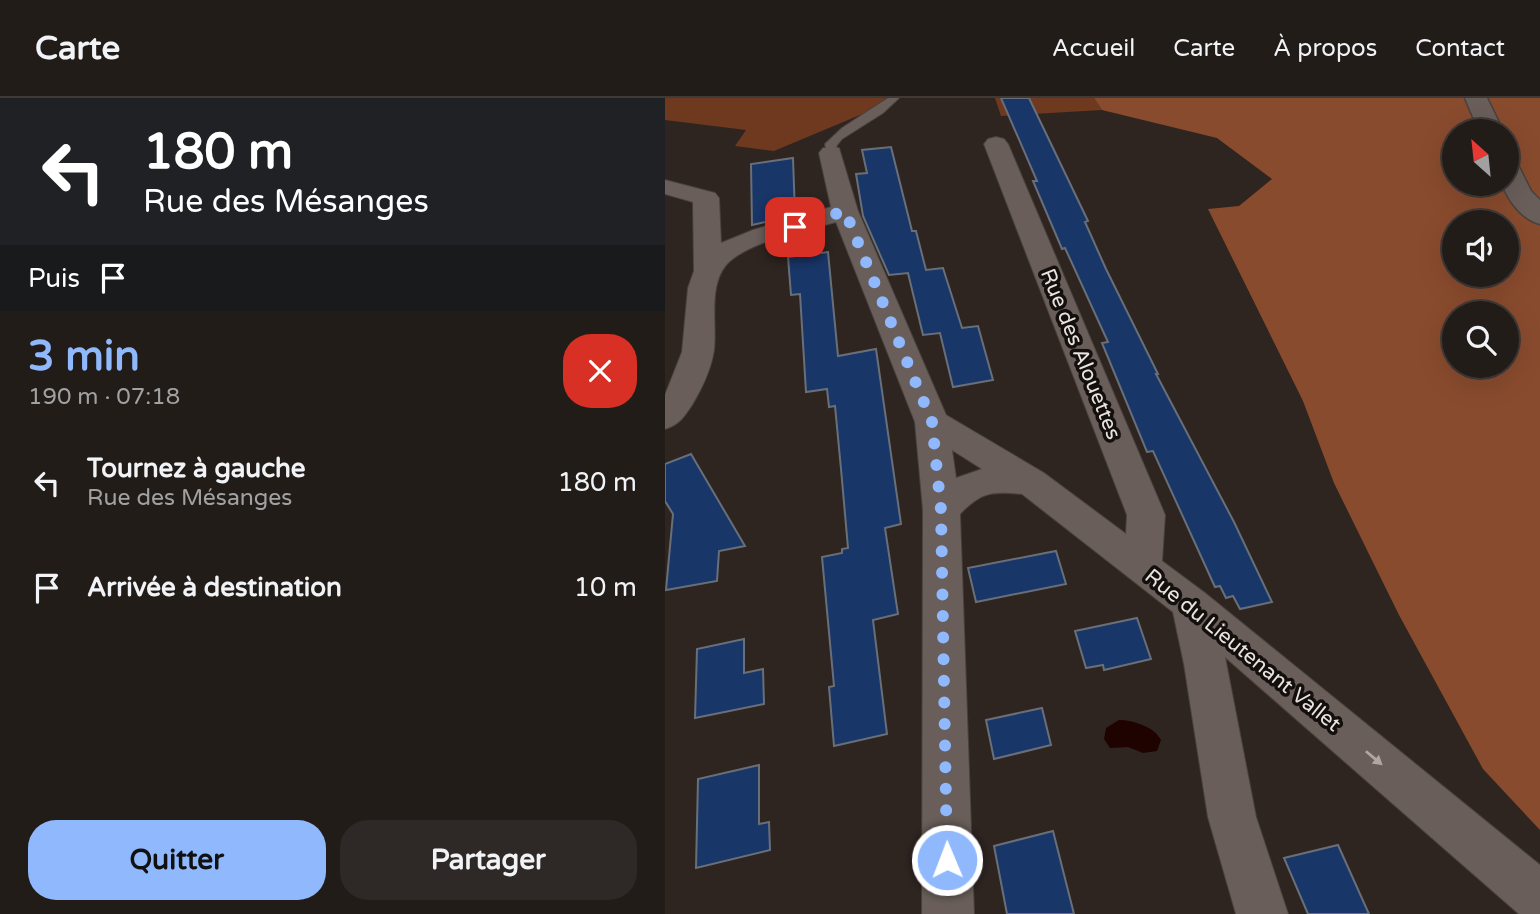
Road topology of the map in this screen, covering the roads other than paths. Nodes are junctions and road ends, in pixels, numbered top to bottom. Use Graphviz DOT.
graph roads {
  1 [pos="894,98"];
  2 [pos="1476,98"];
  3 [pos="1486,119"];
  4 [pos="996,144"];
  5 [pos="831,153"];
  6 [pos="665,187"];
  7 [pos="1519,194"];
  8 [pos="845,211"];
  9 [pos="1540,216"];
  10 [pos="708,271"];
  11 [pos="665,418"];
  12 [pos="932,422"];
  13 [pos="1031,482"];
  14 [pos="941,510"];
  15 [pos="1142,567"];
  16 [pos="1191,604"];
  17 [pos="1540,898"];
  18 [pos="948,914"];
  19 [pos="1262,914"];
  1 -- 5 [label="lane"];
  2 -- 3 [label="street"];
  4 -- 15 [label="street, Rue des Alouettes"];
  5 -- 8 [label="street"];
  6 -- 10 [label="street"];
  7 -- 9 [label="street"];
  8 -- 10 [label="street"];
  8 -- 12 [label="street"];
  10 -- 11 [label="street"];
  12 -- 13 [label="street, Rue du Lieutenant Vallet"];
  12 -- 14 [label="street"];
  13 -- 14 [label="street"];
  13 -- 15 [label="street, Rue du Lieutenant Vallet"];
  14 -- 18 [label="street"];
  15 -- 16 [label="street, Rue du Lieutenant Vallet"];
  16 -- 17 [label="street, Rue du Lieutenant Vallet, one-way"];
  16 -- 19 [label="street"];
}
